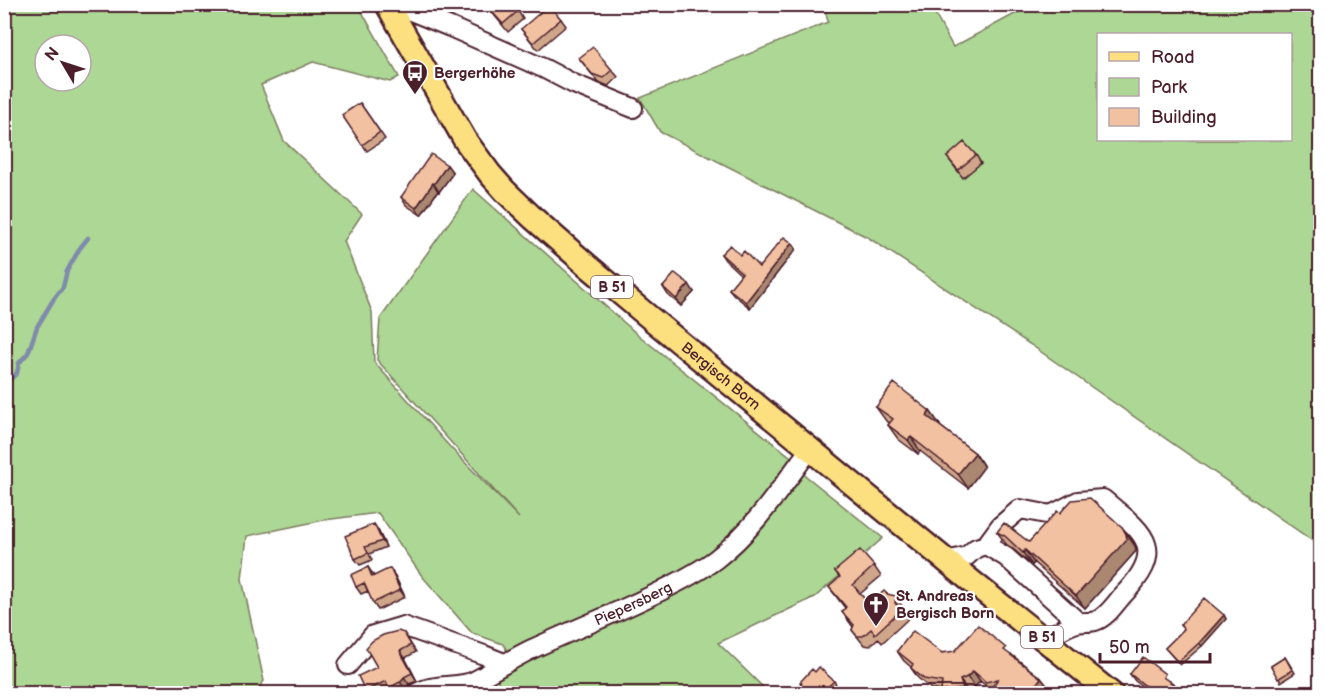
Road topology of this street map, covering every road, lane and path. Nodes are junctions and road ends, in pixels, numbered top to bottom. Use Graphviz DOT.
graph roads {
  1 [pos="390,7"];
  2 [pos="633,108"];
  3 [pos="810,448"];
  4 [pos="986,545"];
  5 [pos="948,561"];
  6 [pos="1078,622"];
  7 [pos="1044,639"];
  8 [pos="504,663"];
  9 [pos="348,665"];
  10 [pos="415,693"];
  11 [pos="1112,693"];
  1 -- 2 [label="street"];
  1 -- 3 [label="main road, Bergisch Born / B 51"];
  3 -- 5 [label="main road, Bergisch Born / B 51"];
  3 -- 8 [label="street, Piepersberg"];
  4 -- 5 [label="street"];
  4 -- 6 [label="street"];
  4 -- 6 [label="street"];
  5 -- 7 [label="main road, Bergisch Born / B 51"];
  6 -- 7 [label="street"];
  7 -- 11 [label="main road, Bergisch Born / B 51"];
  8 -- 9 [label="street"];
  8 -- 10 [label="street, Piepersberg"];
}
